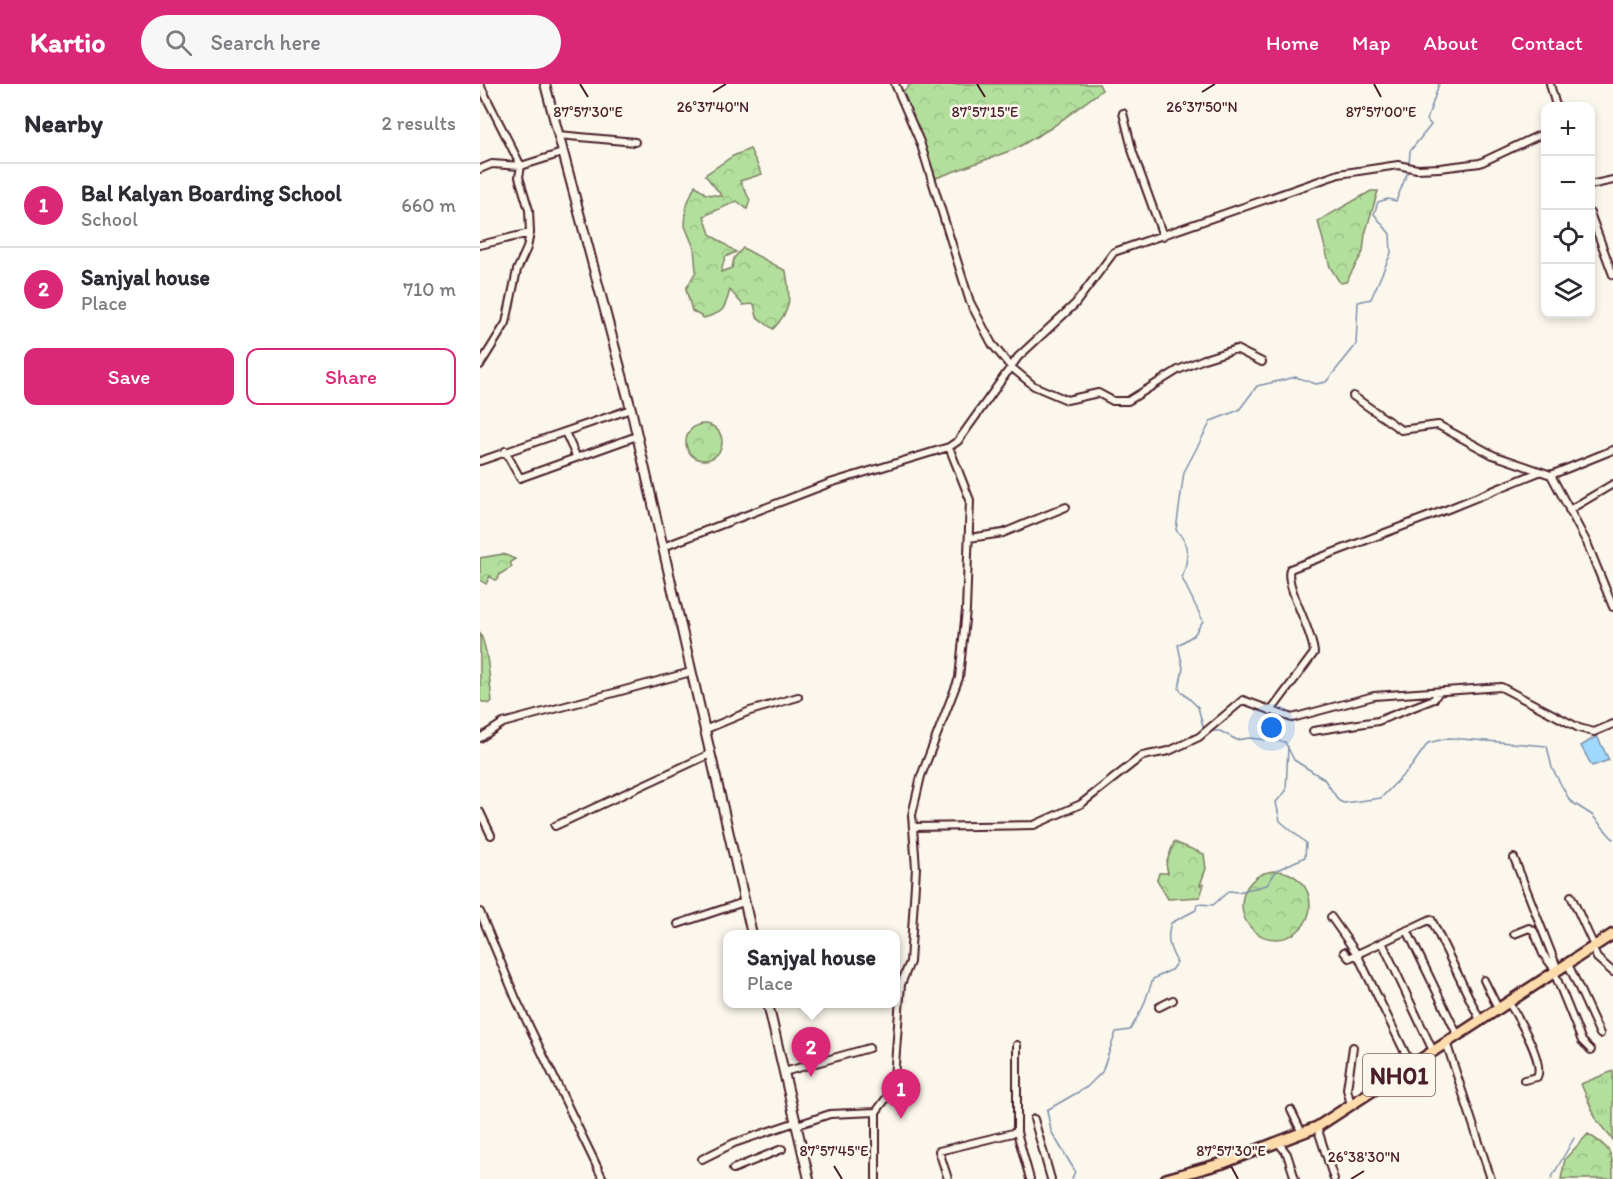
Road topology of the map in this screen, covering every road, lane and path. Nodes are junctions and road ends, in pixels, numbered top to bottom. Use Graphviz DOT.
graph roads {
  1 [pos="545,84"];
  2 [pos="895,84"];
  3 [pos="1550,84"];
  4 [pos="480,85"];
  5 [pos="1555,102"];
  6 [pos="1123,113"];
  7 [pos="1541,134"];
  8 [pos="558,135"];
  9 [pos="635,142"];
  10 [pos="562,153"];
  11 [pos="521,166"];
  12 [pos="480,169"];
  13 [pos="1613,180"];
  14 [pos="1595,184"];
  15 [pos="1595,226"];
  16 [pos="530,233"];
  17 [pos="1163,236"];
  18 [pos="480,245"];
  19 [pos="1613,275"];
  20 [pos="1262,362"];
  21 [pos="480,365"];
  22 [pos="1011,367"];
  23 [pos="1353,396"];
  24 [pos="631,409"];
  25 [pos="565,432"];
  26 [pos="637,436"];
  27 [pos="949,447"];
  28 [pos="1613,450"];
  29 [pos="505,451"];
  30 [pos="576,456"];
  31 [pos="480,461"];
  32 [pos="1539,472"];
  33 [pos="1551,475"];
  34 [pos="1613,484"];
  35 [pos="1066,507"];
  36 [pos="1569,510"];
  37 [pos="969,538"];
  38 [pos="663,547"];
  39 [pos="1613,607"];
  40 [pos="691,672"];
  41 [pos="1438,693"];
  42 [pos="798,697"];
  43 [pos="1271,711"];
  44 [pos="1613,724"];
  45 [pos="704,730"];
  46 [pos="1313,731"];
  47 [pos="480,738"];
  48 [pos="710,754"];
  49 [pos="480,812"];
  50 [pos="555,826"];
  51 [pos="913,827"];
  52 [pos="491,835"];
  53 [pos="1514,858"];
  54 [pos="1571,896"];
  55 [pos="744,902"];
  56 [pos="480,912"];
  57 [pos="1331,917"];
  58 [pos="678,924"];
  59 [pos="751,930"];
  60 [pos="1407,930"];
  61 [pos="1514,934"];
  62 [pos="1613,934"];
  63 [pos="1382,942"];
  64 [pos="1593,947"];
  65 [pos="1344,952"];
  66 [pos="1357,954"];
  67 [pos="1568,964"];
  68 [pos="1556,971"];
  69 [pos="1613,972"];
  70 [pos="1484,980"];
  71 [pos="900,997"];
  72 [pos="1173,1000"];
  73 [pos="1509,1003"];
  74 [pos="1159,1007"];
  75 [pos="769,1008"];
  76 [pos="899,1008"];
  77 [pos="1499,1010"];
  78 [pos="1481,1022"];
  79 [pos="1600,1034"];
  80 [pos="1459,1037"];
  81 [pos="1017,1045"];
  82 [pos="1447,1045"];
  83 [pos="1353,1047"];
  84 [pos="869,1048"];
  85 [pos="1591,1050"];
  86 [pos="1434,1053"];
  87 [pos="1412,1067"];
  88 [pos="784,1072"];
  89 [pos="1524,1080"];
  90 [pos="1352,1106"];
  91 [pos="1291,1110"];
  92 [pos="876,1112"];
  93 [pos="1034,1119"];
  94 [pos="796,1124"];
  95 [pos="1317,1127"];
  96 [pos="1017,1132"];
  97 [pos="1302,1134"];
  98 [pos="1278,1142"];
  99 [pos="783,1149"];
  100 [pos="702,1159"];
  101 [pos="733,1169"];
  102 [pos="603,1179"];
  103 [pos="809,1179"];
  104 [pos="876,1179"];
  105 [pos="948,1179"];
  106 [pos="1030,1179"];
  107 [pos="1051,1179"];
  108 [pos="1166,1179"];
  109 [pos="1295,1179"];
  110 [pos="1334,1179"];
  111 [pos="1491,1179"];
  1 -- 8 [label="street"];
  2 -- 22 [label="street"];
  3 -- 5 [label="street"];
  4 -- 11 [label="street"];
  6 -- 17 [label="street"];
  7 -- 17 [label="street"];
  8 -- 9 [label="street"];
  8 -- 10 [label="street"];
  10 -- 11 [label="street"];
  10 -- 24 [label="street"];
  11 -- 12 [label="street"];
  11 -- 16 [label="street"];
  13 -- 14 [label="street"];
  15 -- 19 [label="street"];
  16 -- 18 [label="street"];
  16 -- 21 [label="street"];
  17 -- 22 [label="street"];
  20 -- 22 [label="street"];
  22 -- 27 [label="street"];
  23 -- 32 [label="street"];
  24 -- 25 [label="street"];
  24 -- 26 [label="street"];
  25 -- 29 [label="street"];
  25 -- 30 [label="street"];
  26 -- 30 [label="street"];
  26 -- 38 [label="street"];
  27 -- 37 [label="street"];
  27 -- 38 [label="street"];
  28 -- 33 [label="street"];
  29 -- 30 [label="street"];
  29 -- 31 [label="street"];
  32 -- 33 [label="street"];
  32 -- 43 [label="street"];
  33 -- 36 [label="street"];
  34 -- 36 [label="street"];
  35 -- 37 [label="street"];
  36 -- 39 [label="street"];
  37 -- 51 [label="street"];
  38 -- 40 [label="street"];
  40 -- 45 [label="street"];
  40 -- 47 [label="street"];
  41 -- 43 [label="street"];
  41 -- 44 [label="street"];
  41 -- 46 [label="street"];
  42 -- 45 [label="street"];
  43 -- 51 [label="street"];
  45 -- 48 [label="street"];
  48 -- 50 [label="street"];
  48 -- 55 [label="street"];
  49 -- 52 [label="street"];
  51 -- 71 [label="street"];
  53 -- 68 [label="street"];
  54 -- 64 [label="street"];
  55 -- 58 [label="street"];
  55 -- 59 [label="street"];
  56 -- 102 [label="street"];
  57 -- 66 [label="street"];
  60 -- 63 [label="street"];
  60 -- 78 [label="street"];
  60 -- 80 [label="street"];
  61 -- 68 [label="street"];
  62 -- 64 [label="highway, NH01"];
  63 -- 66 [label="street"];
  63 -- 86 [label="street"];
  64 -- 67 [label="highway, NH01"];
  64 -- 69 [label="street"];
  65 -- 66 [label="street"];
  66 -- 87 [label="street"];
  67 -- 68 [label="highway, NH01"];
  67 -- 79 [label="street"];
  68 -- 73 [label="highway, NH01"];
  68 -- 85 [label="street"];
  70 -- 77 [label="street"];
  72 -- 74 [label="street"];
  73 -- 77 [label="highway, NH01"];
  73 -- 89 [label="street"];
  75 -- 88 [label="street"];
  76 -- 92 [label="street"];
  77 -- 78 [label="highway, NH01"];
  78 -- 80 [label="highway, NH01"];
  80 -- 82 [label="highway, NH01"];
  81 -- 96 [label="street"];
  82 -- 86 [label="highway, NH01"];
  82 -- 111 [label="street"];
  83 -- 90 [label="street"];
  84 -- 88 [label="street"];
  86 -- 87 [label="highway, NH01"];
  87 -- 90 [label="highway, NH01"];
  88 -- 94 [label="street"];
  90 -- 95 [label="highway, NH01"];
  91 -- 97 [label="street"];
  92 -- 94 [label="street"];
  92 -- 104 [label="street"];
  93 -- 107 [label="street"];
  94 -- 100 [label="street"];
  94 -- 103 [label="street"];
  95 -- 97 [label="highway, NH01"];
  95 -- 110 [label="street"];
  96 -- 105 [label="street"];
  96 -- 106 [label="street"];
  97 -- 98 [label="highway, NH01"];
  98 -- 108 [label="highway, NH01"];
  98 -- 109 [label="street"];
  99 -- 101 [label="street"];
}
